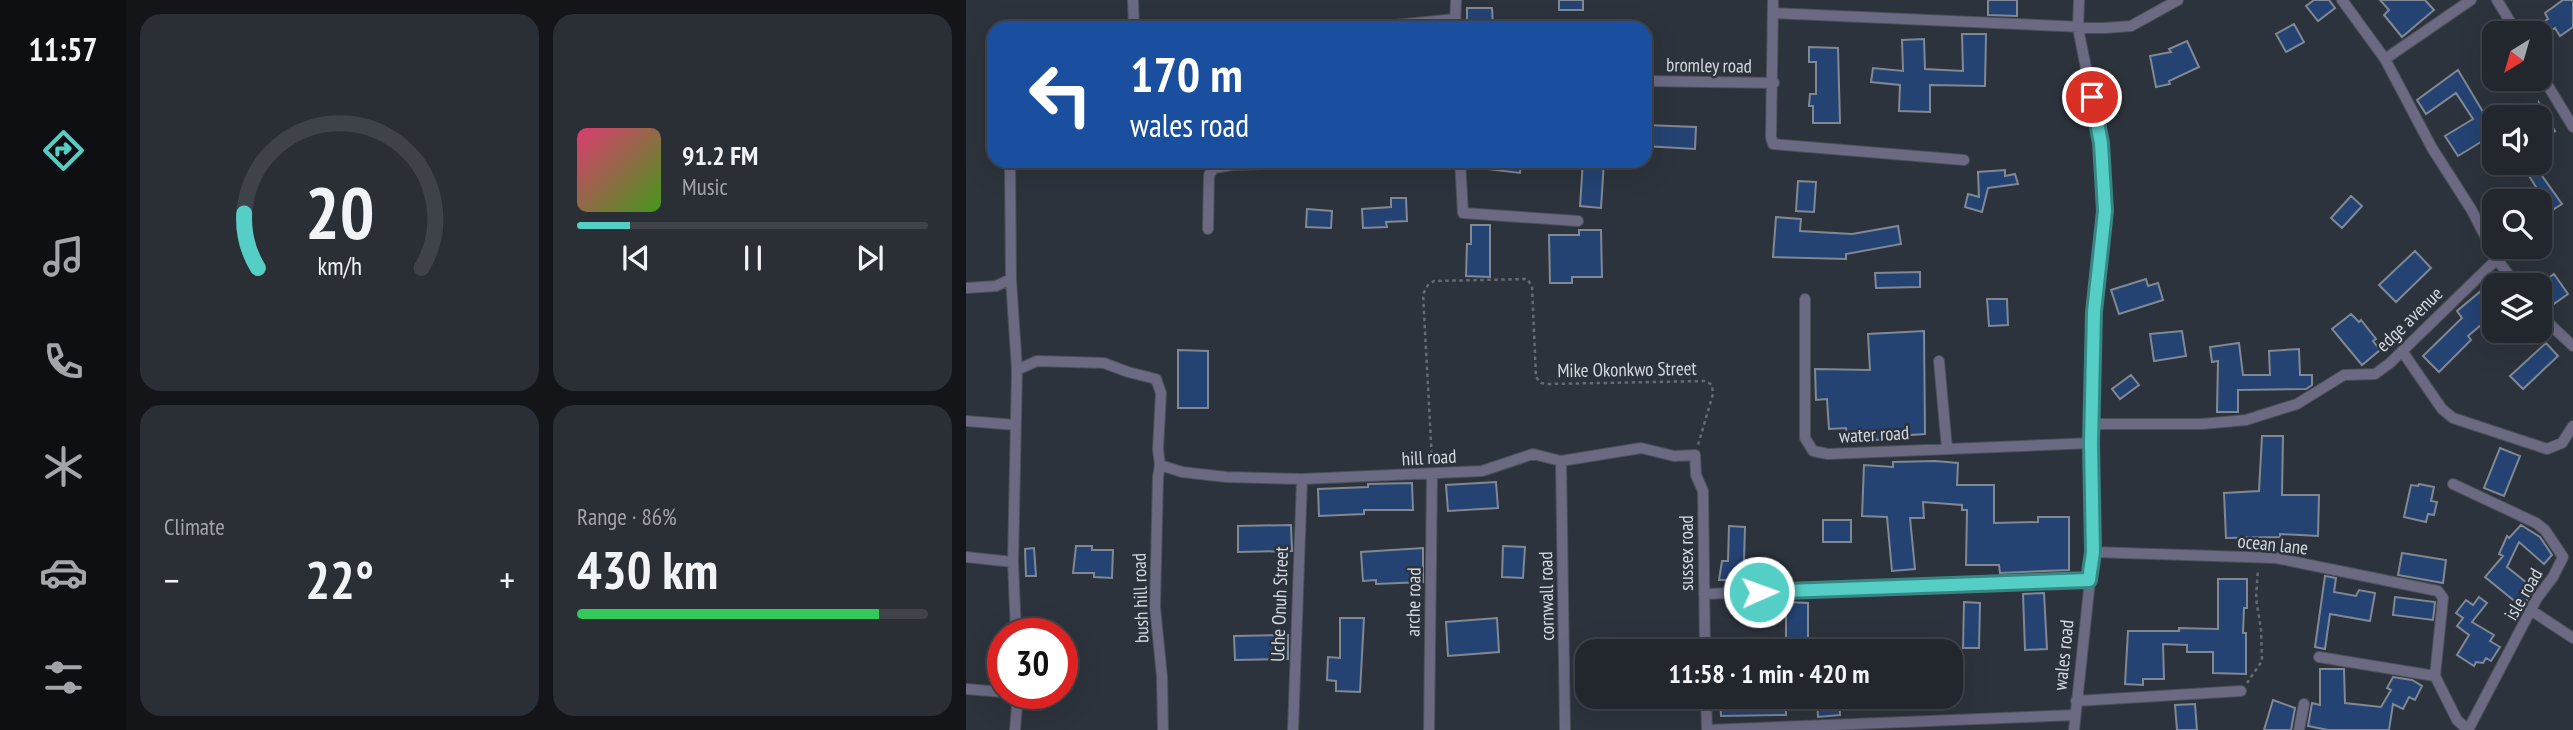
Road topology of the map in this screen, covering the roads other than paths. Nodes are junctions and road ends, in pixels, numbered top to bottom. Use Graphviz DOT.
graph roads {
  1 [pos="1133,0"];
  2 [pos="1456,0"];
  3 [pos="1773,0"];
  4 [pos="2079,0"];
  5 [pos="2178,0"];
  6 [pos="2342,0"];
  7 [pos="2471,0"];
  8 [pos="2497,0"];
  9 [pos="1775,13"];
  10 [pos="1134,21"];
  11 [pos="1455,21"];
  12 [pos="2510,21"];
  13 [pos="2078,28"];
  14 [pos="2385,59"];
  15 [pos="1652,81"];
  16 [pos="1773,83"];
  17 [pos="2551,91"];
  18 [pos="2573,127"];
  19 [pos="1964,160"];
  20 [pos="1010,168"];
  21 [pos="1214,168"];
  22 [pos="1460,168"];
  23 [pos="1578,221"];
  24 [pos="1208,229"];
  25 [pos="2482,230"];
  26 [pos="2497,259"];
  27 [pos="2507,273"];
  28 [pos="1011,279"];
  29 [pos="966,288"];
  30 [pos="1805,299"];
  31 [pos="2552,326"];
  32 [pos="2573,346"];
  33 [pos="2402,351"];
  34 [pos="1939,361"];
  35 [pos="1017,370"];
  36 [pos="966,421"];
  37 [pos="2091,424"];
  38 [pos="1016,425"];
  39 [pos="2573,426"];
  40 [pos="2091,443"];
  41 [pos="1947,449"];
  42 [pos="1695,456"];
  43 [pos="1561,461"];
  44 [pos="1160,465"];
  45 [pos="1432,475"];
  46 [pos="1302,479"];
  47 [pos="2453,484"];
  48 [pos="2093,552"];
  49 [pos="966,557"];
  50 [pos="1013,562"];
  51 [pos="2089,580"];
  52 [pos="1704,594"];
  53 [pos="2532,611"];
  54 [pos="1015,618"];
  55 [pos="2573,638"];
  56 [pos="1705,639"];
  57 [pos="2319,657"];
  58 [pos="2435,676"];
  59 [pos="966,689"];
  60 [pos="987,691"];
  61 [pos="2241,691"];
  62 [pos="2076,701"];
  63 [pos="2304,704"];
  64 [pos="1017,709"];
  65 [pos="1706,709"];
  66 [pos="2075,715"];
  67 [pos="1016,730"];
  68 [pos="1163,730"];
  69 [pos="1293,730"];
  70 [pos="1429,730"];
  71 [pos="1565,730"];
  72 [pos="1707,730"];
  73 [pos="2074,730"];
  74 [pos="2299,730"];
  75 [pos="2468,730"];
  1 -- 10 [label="street"];
  2 -- 11 [label="street"];
  3 -- 9 [label="street"];
  4 -- 13 [label="street, wales road"];
  5 -- 13 [label="street"];
  6 -- 14 [label="street"];
  7 -- 14 [label="street"];
  8 -- 12 [label="street"];
  9 -- 13 [label="street"];
  9 -- 16 [label="street"];
  13 -- 37 [label="street, wales road"];
  14 -- 25 [label="street"];
  15 -- 16 [label="street, bromley road"];
  16 -- 19 [label="street"];
  17 -- 18 [label="street"];
  20 -- 28 [label="street"];
  21 -- 24 [label="street"];
  22 -- 23 [label="street"];
  26 -- 27 [label="street"];
  26 -- 33 [label="street, edge avenue"];
  28 -- 29 [label="street"];
  28 -- 35 [label="street"];
  30 -- 41 [label="street, water road"];
  31 -- 32 [label="street"];
  33 -- 37 [label="street, edge avenue"];
  33 -- 39 [label="street"];
  34 -- 41 [label="street"];
  35 -- 38 [label="street"];
  35 -- 44 [label="street, bush hill road"];
  36 -- 38 [label="street"];
  37 -- 40 [label="street, wales road"];
  38 -- 50 [label="street"];
  40 -- 41 [label="street, water road"];
  40 -- 48 [label="street, wales road"];
  42 -- 43 [label="street, hill road"];
  42 -- 52 [label="street, sussex road"];
  43 -- 45 [label="street, hill road"];
  43 -- 71 [label="street, cornwall road"];
  44 -- 46 [label="street, hill road"];
  44 -- 68 [label="street, bush hill road"];
  45 -- 46 [label="street, hill road"];
  45 -- 70 [label="street, arche road"];
  46 -- 69 [label="street, Uche Onuh Street"];
  47 -- 53 [label="street, isle road"];
  48 -- 51 [label="street, wales road"];
  48 -- 58 [label="street, ocean lane"];
  49 -- 50 [label="street"];
  50 -- 54 [label="street"];
  51 -- 52 [label="street"];
  51 -- 62 [label="street, wales road"];
  52 -- 56 [label="street, sussex road"];
  53 -- 55 [label="street"];
  53 -- 75 [label="street, isle road"];
  57 -- 58 [label="street"];
  58 -- 75 [label="street"];
  59 -- 60 [label="street"];
  61 -- 62 [label="street"];
  62 -- 66 [label="street, wales road"];
  63 -- 74 [label="street"];
  64 -- 67 [label="street"];
  65 -- 72 [label="street"];
  66 -- 72 [label="street"];
  66 -- 73 [label="street, wales road"];
}
